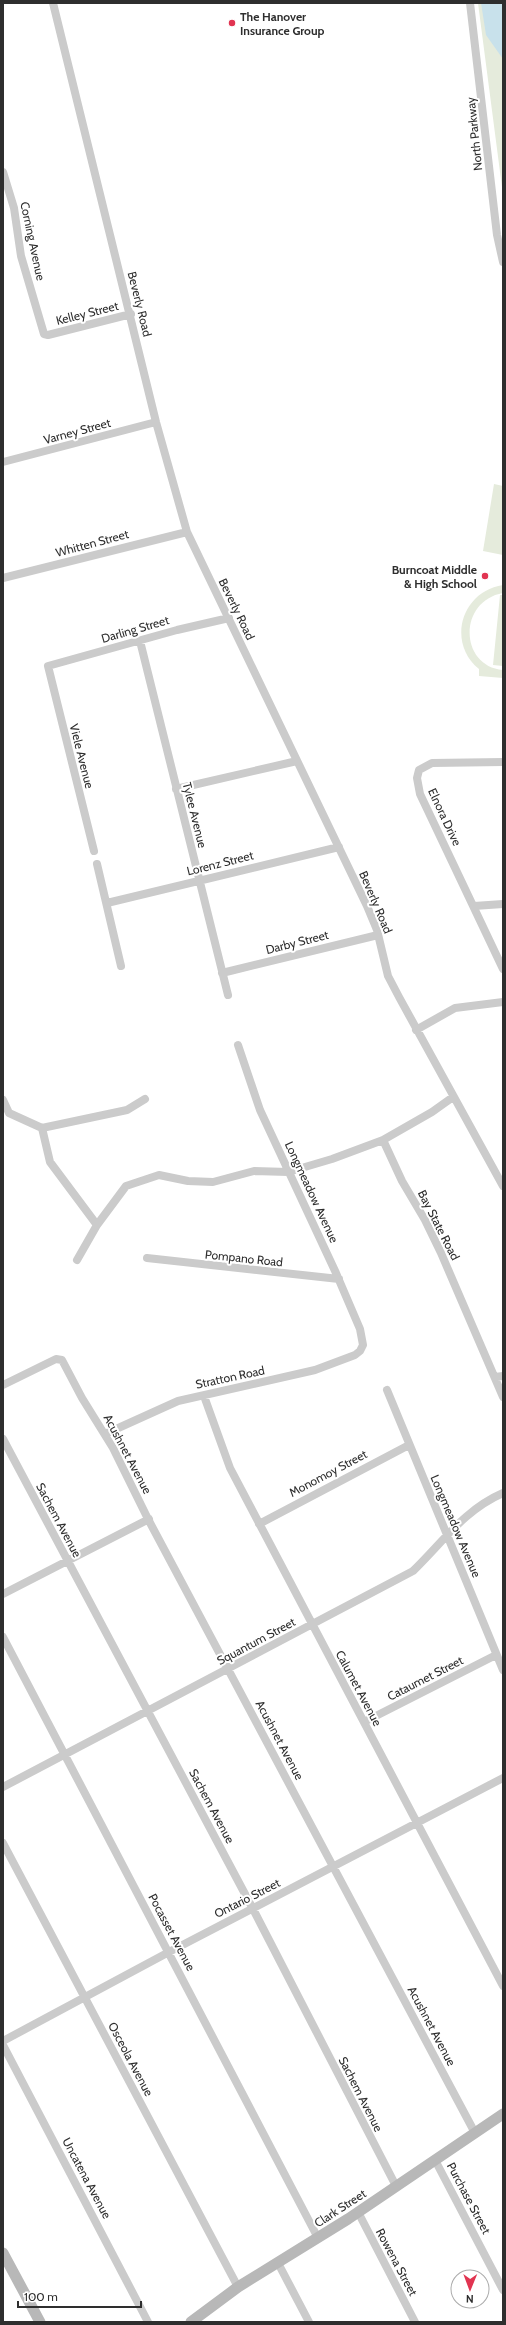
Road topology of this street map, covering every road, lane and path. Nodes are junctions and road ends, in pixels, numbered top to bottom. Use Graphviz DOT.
graph roads {
  1 [pos="53,3"];
  2 [pos="470,3"];
  3 [pos="3,172"];
  4 [pos="4,181"];
  5 [pos="501,245"];
  6 [pos="503,262"];
  7 [pos="131,314"];
  8 [pos="48,335"];
  9 [pos="156,422"];
  10 [pos="3,462"];
  11 [pos="187,532"];
  12 [pos="3,578"];
  13 [pos="229,618"];
  14 [pos="140,641"];
  15 [pos="48,666"];
  16 [pos="297,761"];
  17 [pos="503,762"];
  18 [pos="176,789"];
  19 [pos="339,847"];
  20 [pos="94,851"];
  21 [pos="97,864"];
  22 [pos="199,880"];
  23 [pos="106,903"];
  24 [pos="503,904"];
  25 [pos="474,906"];
  26 [pos="378,935"];
  27 [pos="121,966"];
  28 [pos="503,970"];
  29 [pos="222,973"];
  30 [pos="228,995"];
  31 [pos="503,1002"];
  32 [pos="416,1030"];
  33 [pos="238,1045"];
  34 [pos="453,1097"];
  35 [pos="144,1099"];
  36 [pos="3,1100"];
  37 [pos="42,1128"];
  38 [pos="383,1140"];
  39 [pos="288,1172"];
  40 [pos="503,1186"];
  41 [pos="97,1225"];
  42 [pos="146,1258"];
  43 [pos="77,1260"];
  44 [pos="339,1279"];
  45 [pos="361,1349"];
  46 [pos="500,1376"];
  47 [pos="3,1385"];
  48 [pos="388,1390"];
  49 [pos="204,1396"];
  50 [pos="503,1397"];
  51 [pos="105,1434"];
  52 [pos="3,1439"];
  53 [pos="409,1445"];
  54 [pos="503,1493"];
  55 [pos="149,1519"];
  56 [pos="259,1524"];
  57 [pos="447,1534"];
  58 [pos="68,1561"];
  59 [pos="3,1594"];
  60 [pos="312,1625"];
  61 [pos="3,1637"];
  62 [pos="496,1655"];
  63 [pos="229,1668"];
  64 [pos="503,1670"];
  65 [pos="147,1710"];
  66 [pos="364,1722"];
  67 [pos="63,1755"];
  68 [pos="503,1778"];
  69 [pos="3,1787"];
  70 [pos="416,1822"];
  71 [pos="3,1843"];
  72 [pos="334,1868"];
  73 [pos="253,1909"];
  74 [pos="169,1952"];
  75 [pos="503,1986"];
  76 [pos="85,1999"];
  77 [pos="3,2041"];
  78 [pos="3,2045"];
  79 [pos="503,2114"];
  80 [pos="475,2133"];
  81 [pos="435,2160"];
  82 [pos="396,2186"];
  83 [pos="358,2212"];
  84 [pos="318,2238"];
  85 [pos="3,2253"];
  86 [pos="278,2263"];
  87 [pos="238,2287"];
  88 [pos="503,2290"];
  89 [pos="40,2322"];
  90 [pos="148,2322"];
  91 [pos="191,2322"];
  92 [pos="309,2322"];
  93 [pos="415,2322"];
  1 -- 7 [label="street, Beverly Road"];
  2 -- 5 [label="street, North Parkway"];
  3 -- 4 [label="street, Corning Avenue"];
  4 -- 8 [label="street, Corning Avenue"];
  5 -- 6 [label="street, North Parkway"];
  7 -- 8 [label="street, Kelley Street"];
  7 -- 9 [label="street, Beverly Road"];
  9 -- 10 [label="street, Varney Street"];
  9 -- 11 [label="street, Beverly Road"];
  11 -- 12 [label="street, Whitten Street"];
  11 -- 13 [label="street, Beverly Road"];
  13 -- 14 [label="street, Darling Street"];
  13 -- 16 [label="street, Beverly Road"];
  14 -- 15 [label="street, Darling Street"];
  14 -- 18 [label="street, Tylee Avenue"];
  15 -- 20 [label="street, Viele Avenue"];
  16 -- 18 [label="street"];
  16 -- 19 [label="street, Beverly Road"];
  17 -- 25 [label="street, Elnora Drive"];
  18 -- 22 [label="street, Tylee Avenue"];
  19 -- 22 [label="street, Lorenz Street"];
  19 -- 26 [label="street, Beverly Road"];
  21 -- 23 [label="street"];
  22 -- 23 [label="street, Lorenz Street"];
  22 -- 29 [label="street, Tylee Avenue"];
  23 -- 27 [label="street"];
  24 -- 25 [label="street"];
  25 -- 28 [label="street, Elnora Drive"];
  26 -- 29 [label="street, Darby Street"];
  26 -- 32 [label="street, Beverly Road"];
  29 -- 30 [label="street, Tylee Avenue"];
  31 -- 32 [label="street"];
  32 -- 34 [label="street, Beverly Road"];
  33 -- 39 [label="street, Longmeadow Avenue"];
  34 -- 38 [label="street"];
  34 -- 40 [label="street, Beverly Road"];
  35 -- 37 [label="street"];
  36 -- 37 [label="street"];
  37 -- 41 [label="street"];
  38 -- 39 [label="street"];
  38 -- 46 [label="street, Bay State Road"];
  39 -- 41 [label="street"];
  39 -- 44 [label="street, Longmeadow Avenue"];
  41 -- 43 [label="street"];
  42 -- 44 [label="street, Pompano Road"];
  44 -- 45 [label="street, Longmeadow Avenue"];
  45 -- 49 [label="street, Stratton Road"];
  46 -- 50 [label="street, Bay State Road"];
  47 -- 51 [label="street, Acushnet Avenue"];
  48 -- 53 [label="street, Longmeadow Avenue"];
  49 -- 51 [label="street, Stratton Road"];
  49 -- 56 [label="street, Calumet Avenue"];
  51 -- 55 [label="street, Acushnet Avenue"];
  52 -- 58 [label="street, Sachem Avenue"];
  53 -- 56 [label="street, Monomoy Street"];
  53 -- 57 [label="street, Longmeadow Avenue"];
  54 -- 57 [label="street, Squantum Street"];
  55 -- 58 [label="street"];
  55 -- 63 [label="street, Acushnet Avenue"];
  56 -- 60 [label="street, Calumet Avenue"];
  57 -- 60 [label="street, Squantum Street"];
  57 -- 62 [label="street, Longmeadow Avenue"];
  58 -- 59 [label="street"];
  58 -- 65 [label="street, Sachem Avenue"];
  60 -- 63 [label="street, Squantum Street"];
  60 -- 66 [label="street, Calumet Avenue"];
  61 -- 67 [label="street, Pocasset Avenue"];
  62 -- 64 [label="street, Longmeadow Avenue"];
  62 -- 66 [label="street, Cataumet Street"];
  63 -- 65 [label="street, Squantum Street"];
  63 -- 72 [label="street, Acushnet Avenue"];
  65 -- 67 [label="street, Squantum Street"];
  65 -- 73 [label="street, Sachem Avenue"];
  66 -- 70 [label="street, Calumet Avenue"];
  67 -- 69 [label="street, Squantum Street"];
  67 -- 74 [label="street, Pocasset Avenue"];
  68 -- 70 [label="street, Ontario Street"];
  70 -- 72 [label="street, Ontario Street"];
  70 -- 75 [label="street, Calumet Avenue"];
  71 -- 76 [label="street, Osceola Avenue"];
  72 -- 73 [label="street, Ontario Street"];
  72 -- 80 [label="street, Acushnet Avenue"];
  73 -- 74 [label="street, Ontario Street"];
  73 -- 82 [label="street, Sachem Avenue"];
  74 -- 76 [label="street, Ontario Street"];
  74 -- 84 [label="street, Pocasset Avenue"];
  76 -- 77 [label="street, Ontario Street"];
  76 -- 87 [label="street, Osceola Avenue"];
  78 -- 90 [label="street, Uncatena Avenue"];
  79 -- 80 [label="street, Clark Street"];
  80 -- 81 [label="street, Clark Street"];
  81 -- 82 [label="street, Clark Street"];
  81 -- 88 [label="street, Purchase Street"];
  82 -- 83 [label="street, Clark Street"];
  83 -- 84 [label="street, Clark Street"];
  83 -- 93 [label="street, Rowena Street"];
  84 -- 86 [label="street, Clark Street"];
  85 -- 89 [label="street"];
  86 -- 87 [label="street, Clark Street"];
  86 -- 92 [label="street"];
  87 -- 91 [label="street, Clark Street"];
}
